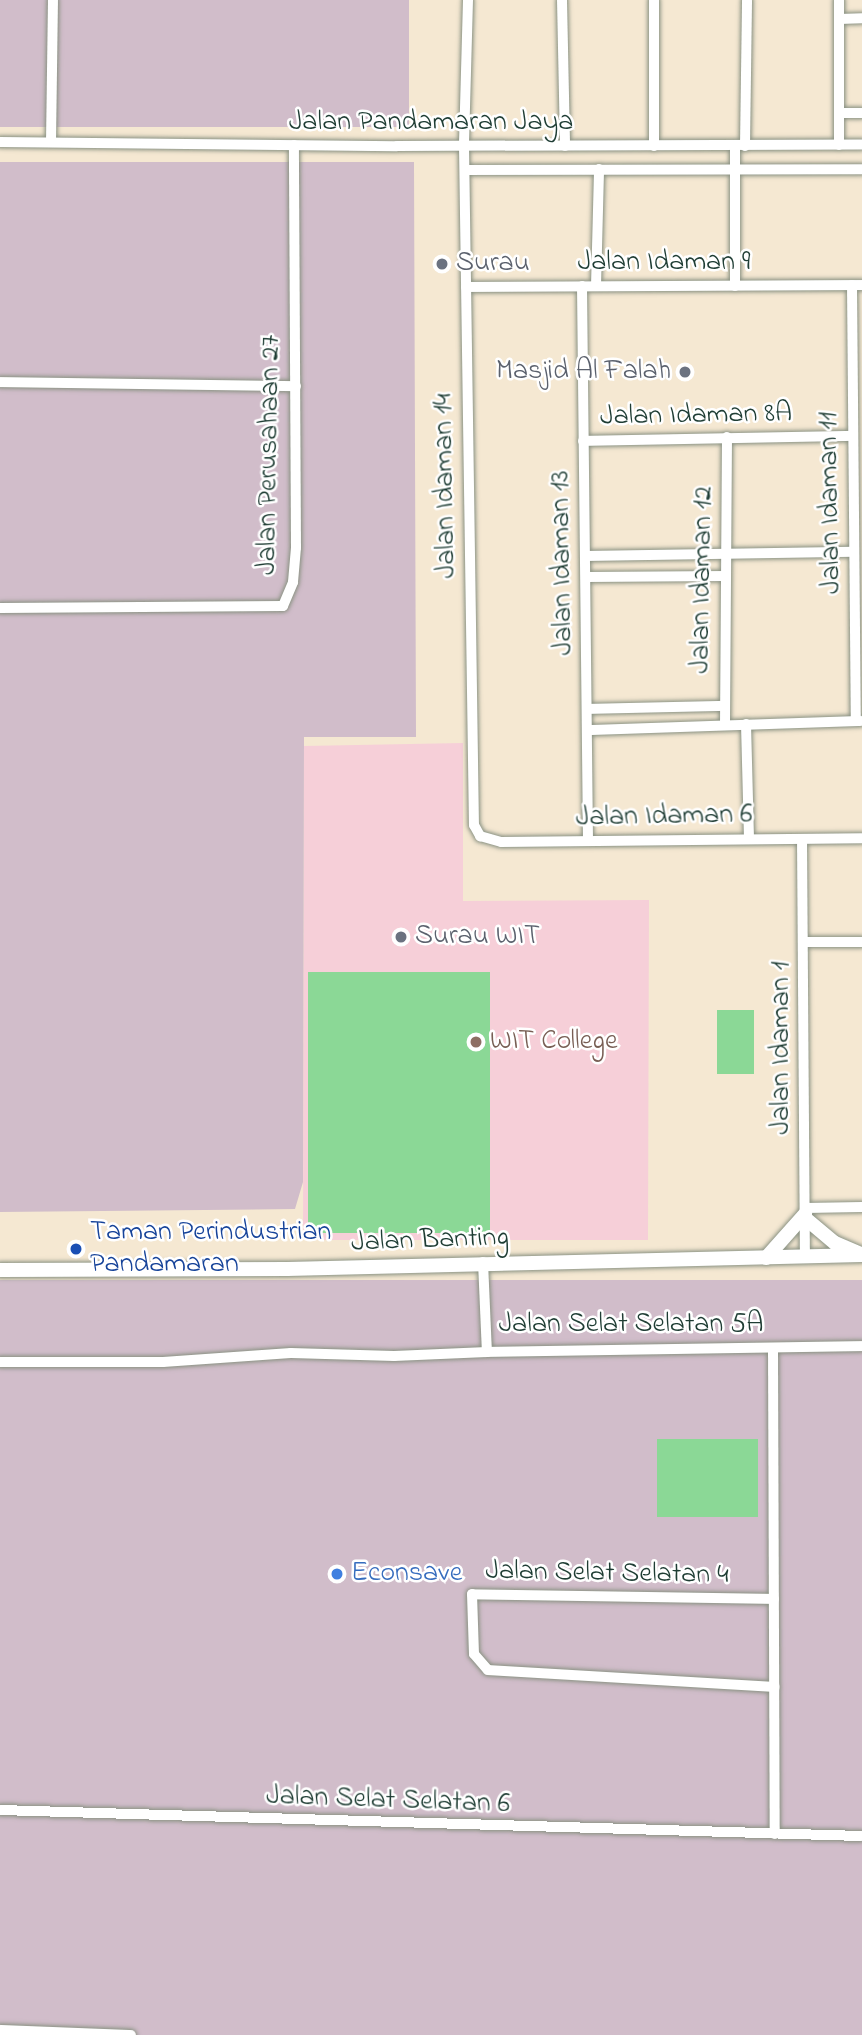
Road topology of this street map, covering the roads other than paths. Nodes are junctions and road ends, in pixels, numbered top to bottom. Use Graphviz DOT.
graph roads {
  1 [pos="53,0"];
  2 [pos="468,0"];
  3 [pos="562,0"];
  4 [pos="654,0"];
  5 [pos="747,0"];
  6 [pos="839,0"];
  7 [pos="862,18"];
  8 [pos="839,19"];
  9 [pos="839,113"];
  10 [pos="862,113"];
  11 [pos="0,142"];
  12 [pos="51,142"];
  13 [pos="862,144"];
  14 [pos="294,145"];
  15 [pos="839,145"];
  16 [pos="464,146"];
  17 [pos="565,146"];
  18 [pos="654,146"];
  19 [pos="740,146"];
  20 [pos="599,169"];
  21 [pos="862,169"];
  22 [pos="465,170"];
  23 [pos="735,171"];
  24 [pos="857,285"];
  25 [pos="582,286"];
  26 [pos="596,286"];
  27 [pos="735,286"];
  28 [pos="466,288"];
  29 [pos="0,382"];
  30 [pos="296,386"];
  31 [pos="853,436"];
  32 [pos="727,437"];
  33 [pos="583,441"];
  34 [pos="854,552"];
  35 [pos="727,554"];
  36 [pos="585,556"];
  37 [pos="726,576"];
  38 [pos="586,577"];
  39 [pos="0,608"];
  40 [pos="724,706"];
  41 [pos="589,709"];
  42 [pos="859,721"];
  43 [pos="725,724"];
  44 [pos="746,724"];
  45 [pos="589,730"];
  46 [pos="474,825"];
  47 [pos="749,838"];
  48 [pos="862,838"];
  49 [pos="803,839"];
  50 [pos="588,840"];
  51 [pos="805,942"];
  52 [pos="862,942"];
  53 [pos="862,1207"];
  54 [pos="805,1213"];
  55 [pos="862,1254"];
  56 [pos="805,1257"];
  57 [pos="766,1258"];
  58 [pos="483,1262"];
  59 [pos="0,1270"];
  60 [pos="862,1346"];
  61 [pos="773,1348"];
  62 [pos="486,1352"];
  63 [pos="0,1363"];
  64 [pos="774,1599"];
  65 [pos="774,1687"];
  66 [pos="0,1810"];
  67 [pos="775,1834"];
  68 [pos="862,1836"];
  69 [pos="0,2030"];
  70 [pos="131,2035"];
  1 -- 12 [label="street"];
  2 -- 16 [label="street, Jalan Idaman 14"];
  3 -- 17 [label="street"];
  4 -- 18 [label="street"];
  5 -- 19 [label="street"];
  6 -- 8 [label="street"];
  7 -- 8 [label="street"];
  8 -- 9 [label="street"];
  9 -- 10 [label="street"];
  9 -- 15 [label="street"];
  11 -- 12 [label="street, Jalan Pandamaran Jaya"];
  12 -- 14 [label="street, Jalan Pandamaran Jaya"];
  13 -- 15 [label="street, Jalan Pandamaran Jaya"];
  14 -- 16 [label="street, Jalan Pandamaran Jaya"];
  14 -- 30 [label="street, Jalan Perusahaan 27"];
  15 -- 19 [label="street, Jalan Pandamaran Jaya"];
  16 -- 17 [label="street, Jalan Pandamaran Jaya"];
  16 -- 22 [label="street, Jalan Idaman 14"];
  17 -- 18 [label="street, Jalan Pandamaran Jaya"];
  18 -- 19 [label="street, Jalan Pandamaran Jaya"];
  19 -- 23 [label="street"];
  20 -- 22 [label="street, Jalan Pandamaran Jaya"];
  20 -- 23 [label="street, Jalan Pandamaran Jaya"];
  20 -- 26 [label="street"];
  21 -- 23 [label="street, Jalan Pandamaran Jaya"];
  22 -- 28 [label="street, Jalan Idaman 14"];
  23 -- 27 [label="street"];
  24 -- 27 [label="street, Jalan Idaman 9"];
  24 -- 31 [label="street, Jalan Idaman 11"];
  25 -- 26 [label="street, Jalan Idaman 9"];
  25 -- 28 [label="street, Jalan Idaman 9"];
  25 -- 33 [label="street, Jalan Idaman 13"];
  26 -- 27 [label="street, Jalan Idaman 9"];
  28 -- 46 [label="street, Jalan Idaman 14"];
  29 -- 30 [label="street"];
  30 -- 39 [label="street, Jalan Perusahaan 27"];
  31 -- 32 [label="street, Jalan Idaman 8A"];
  31 -- 34 [label="street, Jalan Idaman 11"];
  32 -- 33 [label="street, Jalan Idaman 8A"];
  32 -- 35 [label="street, Jalan Idaman 12"];
  33 -- 36 [label="street, Jalan Idaman 13"];
  34 -- 35 [label="street"];
  34 -- 42 [label="street, Jalan Idaman 11"];
  35 -- 36 [label="street"];
  35 -- 37 [label="street, Jalan Idaman 12"];
  36 -- 38 [label="street, Jalan Idaman 13"];
  37 -- 38 [label="street"];
  37 -- 40 [label="street, Jalan Idaman 12"];
  38 -- 41 [label="street, Jalan Idaman 13"];
  40 -- 41 [label="street"];
  40 -- 43 [label="street, Jalan Idaman 12"];
  41 -- 45 [label="street, Jalan Idaman 13"];
  42 -- 44 [label="street"];
  43 -- 44 [label="street"];
  43 -- 45 [label="street"];
  44 -- 47 [label="street"];
  45 -- 50 [label="street, Jalan Idaman 13"];
  46 -- 50 [label="street, Jalan Idaman 6"];
  47 -- 49 [label="street, Jalan Idaman 6"];
  47 -- 50 [label="street, Jalan Idaman 6"];
  48 -- 49 [label="street, Jalan Idaman 6"];
  49 -- 51 [label="street, Jalan Idaman 1"];
  51 -- 52 [label="street"];
  51 -- 54 [label="street, Jalan Idaman 1"];
  53 -- 54 [label="street"];
  54 -- 55 [label="main road"];
  54 -- 56 [label="street, Jalan Idaman 1"];
  54 -- 57 [label="main road"];
  55 -- 56 [label="main road, Jalan Banting"];
  56 -- 57 [label="main road, Jalan Banting"];
  57 -- 58 [label="main road, Jalan Banting"];
  58 -- 59 [label="main road, Jalan Banting"];
  58 -- 62 [label="street, Jalan Selat Selatan 5A"];
  60 -- 61 [label="street, Jalan Selat Selatan 5A"];
  61 -- 62 [label="street, Jalan Selat Selatan 5A"];
  61 -- 64 [label="street"];
  62 -- 63 [label="street"];
  64 -- 65 [label="street"];
  64 -- 65 [label="street, Jalan Selat Selatan 4"];
  65 -- 67 [label="street"];
  66 -- 67 [label="street, Jalan Selat Selatan 6"];
  67 -- 68 [label="street, Jalan Selat Selatan 6"];
  69 -- 70 [label="street"];
}
